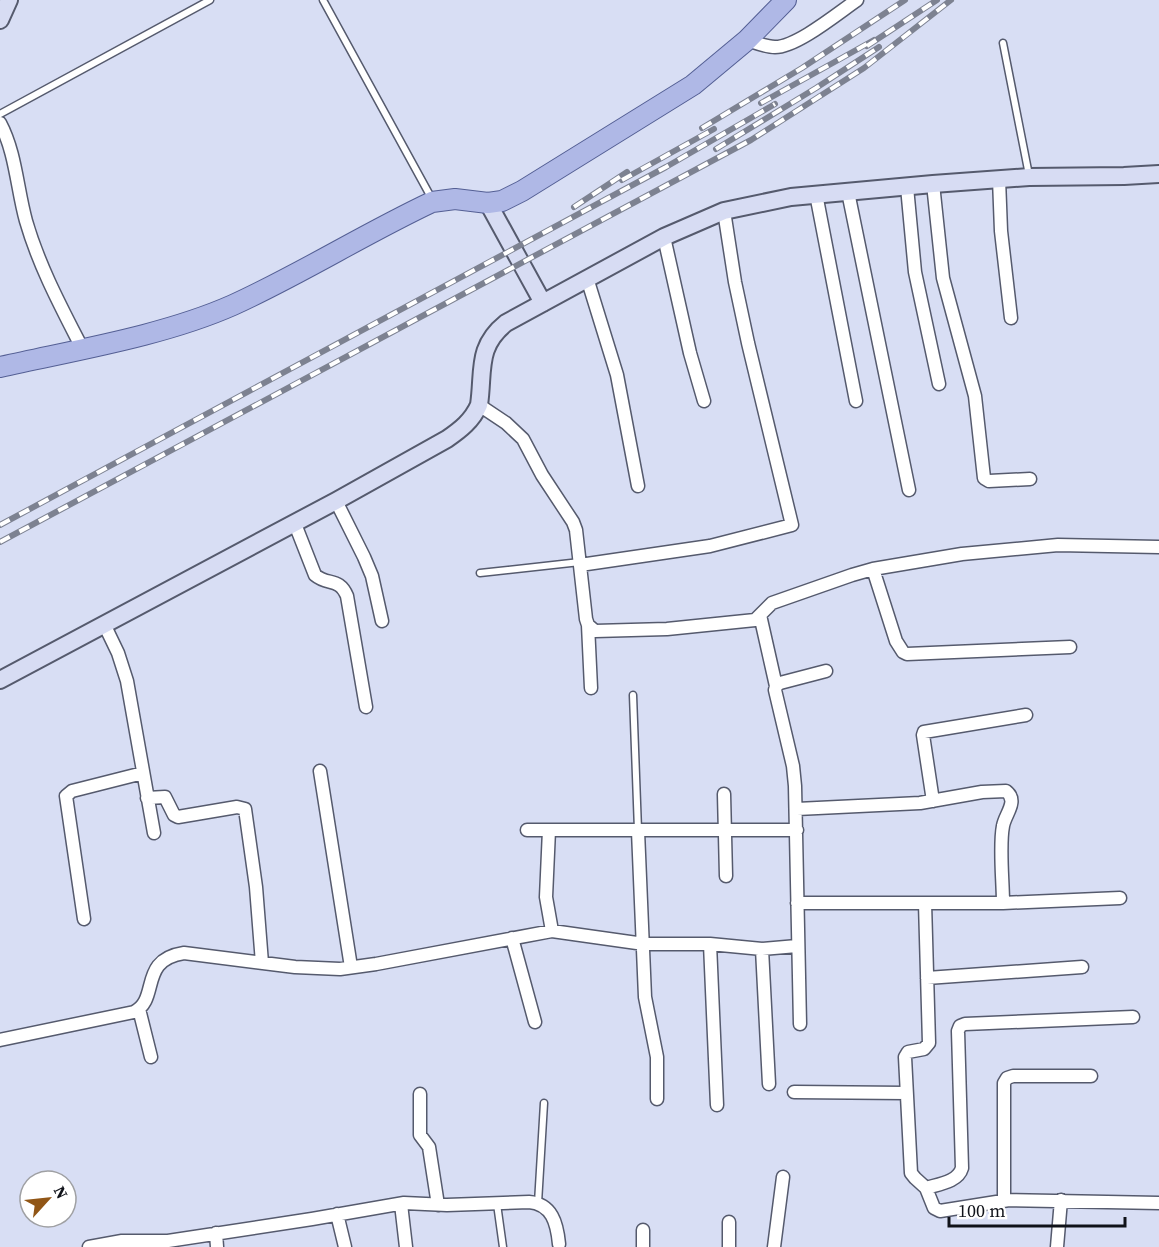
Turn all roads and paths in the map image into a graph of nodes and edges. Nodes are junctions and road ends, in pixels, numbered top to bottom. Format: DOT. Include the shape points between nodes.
graph roads {
  1 [pos="9,0"];
  2 [pos="210,0"];
  3 [pos="323,0"];
  4 [pos="786,0"];
  5 [pos="857,0"];
  6 [pos="0,20"];
  7 [pos="747,40"];
  8 [pos="1004,44"];
  9 [pos="0,114"];
  10 [pos="0,123"];
  11 [pos="1159,174"];
  12 [pos="1029,177"];
  13 [pos="999,179"];
  14 [pos="933,184"];
  15 [pos="907,187"];
  16 [pos="848,192"];
  17 [pos="816,194"];
  18 [pos="434,202"];
  19 [pos="488,203"];
  20 [pos="724,211"];
  21 [pos="664,237"];
  22 [pos="587,278"];
  23 [pos="543,303"];
  24 [pos="1011,318"];
  25 [pos="82,348"];
  26 [pos="0,367"];
  27 [pos="939,384"];
  28 [pos="704,400"];
  29 [pos="856,400"];
  30 [pos="479,405"];
  31 [pos="1030,479"];
  32 [pos="638,486"];
  33 [pos="909,490"];
  34 [pos="336,501"];
  35 [pos="295,524"];
  36 [pos="1159,547"];
  37 [pos="580,564"];
  38 [pos="873,569"];
  39 [pos="480,573"];
  40 [pos="760,615"];
  41 [pos="382,621"];
  42 [pos="588,625"];
  43 [pos="105,626"];
  44 [pos="1070,647"];
  45 [pos="826,671"];
  46 [pos="0,680"];
  47 [pos="776,686"];
  48 [pos="591,688"];
  49 [pos="633,695"];
  50 [pos="366,707"];
  51 [pos="1026,715"];
  52 [pos="320,771"];
  53 [pos="143,774"];
  54 [pos="724,795"];
  55 [pos="147,798"];
  56 [pos="933,801"];
  57 [pos="797,808"];
  58 [pos="726,829"];
  59 [pos="527,830"];
  60 [pos="549,830"];
  61 [pos="797,830"];
  62 [pos="638,831"];
  63 [pos="154,833"];
  64 [pos="726,876"];
  65 [pos="1120,898"];
  66 [pos="797,903"];
  67 [pos="925,903"];
  68 [pos="1003,903"];
  69 [pos="84,919"];
  70 [pos="552,931"];
  71 [pos="512,938"];
  72 [pos="644,944"];
  73 [pos="710,944"];
  74 [pos="797,946"];
  75 [pos="762,949"];
  76 [pos="262,963"];
  77 [pos="1082,967"];
  78 [pos="351,968"];
  79 [pos="927,978"];
  80 [pos="139,1009"];
  81 [pos="1133,1017"];
  82 [pos="535,1022"];
  83 [pos="800,1024"];
  84 [pos="0,1040"];
  85 [pos="151,1057"];
  86 [pos="1091,1076"];
  87 [pos="769,1084"];
  88 [pos="794,1092"];
  89 [pos="906,1093"];
  90 [pos="420,1094"];
  91 [pos="657,1099"];
  92 [pos="544,1103"];
  93 [pos="717,1105"];
  94 [pos="783,1177"];
  95 [pos="926,1188"];
  96 [pos="1004,1200"];
  97 [pos="1061,1200"];
  98 [pos="401,1203"];
  99 [pos="538,1203"];
  100 [pos="1159,1203"];
  101 [pos="497,1204"];
  102 [pos="438,1205"];
  103 [pos="337,1214"];
  104 [pos="729,1222"];
  105 [pos="643,1230"];
  106 [pos="216,1233"];
  107 [pos="559,1244"];
  108 [pos="141,1245"];
  109 [pos="89,1247"];
  110 [pos="218,1247"];
  111 [pos="345,1247"];
  112 [pos="406,1247"];
  113 [pos="503,1247"];
  114 [pos="643,1247"];
  115 [pos="729,1247"];
  116 [pos="774,1247"];
  117 [pos="1057,1247"];
  1 -- 6 [label="street"];
  2 -- 9 [label="lane"];
  3 -- 18 [label="lane"];
  4 -- 7 [label="main road"];
  5 -- 7 [label="street" via="786,45 773,47"];
  7 -- 19 [label="main road" via="693,85 522,191"];
  8 -- 12 [label="lane"];
  10 -- 25 [label="street" via="11,150 39,257"];
  11 -- 12 [label="street"];
  12 -- 13 [label="street"];
  13 -- 14 [label="street"];
  13 -- 24 [label="street"];
  14 -- 15 [label="street"];
  14 -- 31 [label="street" via="943,278 975,396 984,478"];
  15 -- 16 [label="street"];
  15 -- 27 [label="street" via="915,272"];
  16 -- 17 [label="street"];
  16 -- 33 [label="street"];
  17 -- 20 [label="street"];
  17 -- 29 [label="street"];
  18 -- 19 [label="main road" via="455,199"];
  18 -- 25 [label="main road" via="232,305 171,326"];
  19 -- 23 [label="street"];
  20 -- 21 [label="street"];
  20 -- 37 [label="street" via="748,344 792,525 710,546"];
  21 -- 22 [label="street"];
  21 -- 28 [label="street"];
  22 -- 23 [label="street"];
  22 -- 32 [label="street" via="617,375"];
  23 -- 30 [label="street" via="506,323 491,338 485,349"];
  25 -- 26 [label="main road"];
  30 -- 34 [label="street" via="469,421 447,440"];
  30 -- 37 [label="street" via="511,427 526,444 575,526"];
  34 -- 35 [label="street"];
  34 -- 41 [label="street" via="368,566"];
  35 -- 43 [label="street"];
  35 -- 50 [label="street" via="315,575 339,584 347,596"];
  36 -- 38 [label="street" via="1027,547"];
  37 -- 39 [label="lane"];
  37 -- 42 [label="street"];
  38 -- 40 [label="street" via="774,602"];
  38 -- 44 [label="street" via="896,641 908,654"];
  40 -- 42 [label="street" via="751,620 667,629 602,631"];
  40 -- 47 [label="street"];
  42 -- 48 [label="street"];
  43 -- 46 [label="street"];
  43 -- 53 [label="street" via="127,681"];
  45 -- 47 [label="street"];
  47 -- 57 [label="street" via="793,766"];
  49 -- 62 [label="lane"];
  51 -- 56 [label="street" via="924,732"];
  52 -- 78 [label="street"];
  53 -- 55 [label="street"];
  53 -- 69 [label="street" via="72,791 66,796"];
  54 -- 58 [label="street"];
  55 -- 63 [label="street"];
  55 -- 76 [label="street" via="165,797 178,817 245,809"];
  56 -- 57 [label="street"];
  56 -- 68 [label="street" via="1002,790 1011,795 1002,830"];
  57 -- 61 [label="street"];
  58 -- 61 [label="street"];
  58 -- 62 [label="street"];
  58 -- 64 [label="street"];
  59 -- 60 [label="street"];
  60 -- 62 [label="street"];
  60 -- 70 [label="street" via="546,897"];
  61 -- 66 [label="street"];
  62 -- 72 [label="street"];
  65 -- 68 [label="street"];
  66 -- 67 [label="street"];
  66 -- 74 [label="street"];
  67 -- 68 [label="street"];
  67 -- 79 [label="street"];
  70 -- 71 [label="street"];
  70 -- 72 [label="street"];
  71 -- 78 [label="street"];
  71 -- 82 [label="street"];
  72 -- 73 [label="street"];
  72 -- 91 [label="street" via="645,997 657,1057"];
  73 -- 75 [label="street"];
  73 -- 93 [label="street"];
  74 -- 75 [label="street"];
  74 -- 83 [label="street"];
  75 -- 87 [label="street"];
  76 -- 78 [label="street"];
  76 -- 80 [label="street" via="175,954 155,970"];
  77 -- 79 [label="street"];
  79 -- 89 [label="street" via="928,1043 924,1049 905,1055"];
  80 -- 84 [label="street" via="126,1015"];
  80 -- 85 [label="street"];
  81 -- 95 [label="street" via="960,1026 961,1173 955,1179"];
  86 -- 96 [label="street" via="1006,1078"];
  88 -- 89 [label="street"];
  89 -- 95 [label="street" via="911,1173"];
  90 -- 102 [label="street" via="420,1135 429,1147"];
  92 -- 99 [label="lane"];
  94 -- 116 [label="street"];
  95 -- 96 [label="street" via="937,1211"];
  96 -- 97 [label="street"];
  97 -- 100 [label="street"];
  97 -- 117 [label="street"];
  98 -- 102 [label="street"];
  98 -- 103 [label="street"];
  98 -- 112 [label="street"];
  99 -- 101 [label="street"];
  99 -- 107 [label="street" via="552,1214"];
  101 -- 102 [label="street"];
  101 -- 113 [label="lane"];
  103 -- 106 [label="street"];
  103 -- 111 [label="street"];
  104 -- 115 [label="street"];
  105 -- 114 [label="street"];
  106 -- 108 [label="street"];
  106 -- 110 [label="street"];
  108 -- 109 [label="street" via="122,1241"];
}
